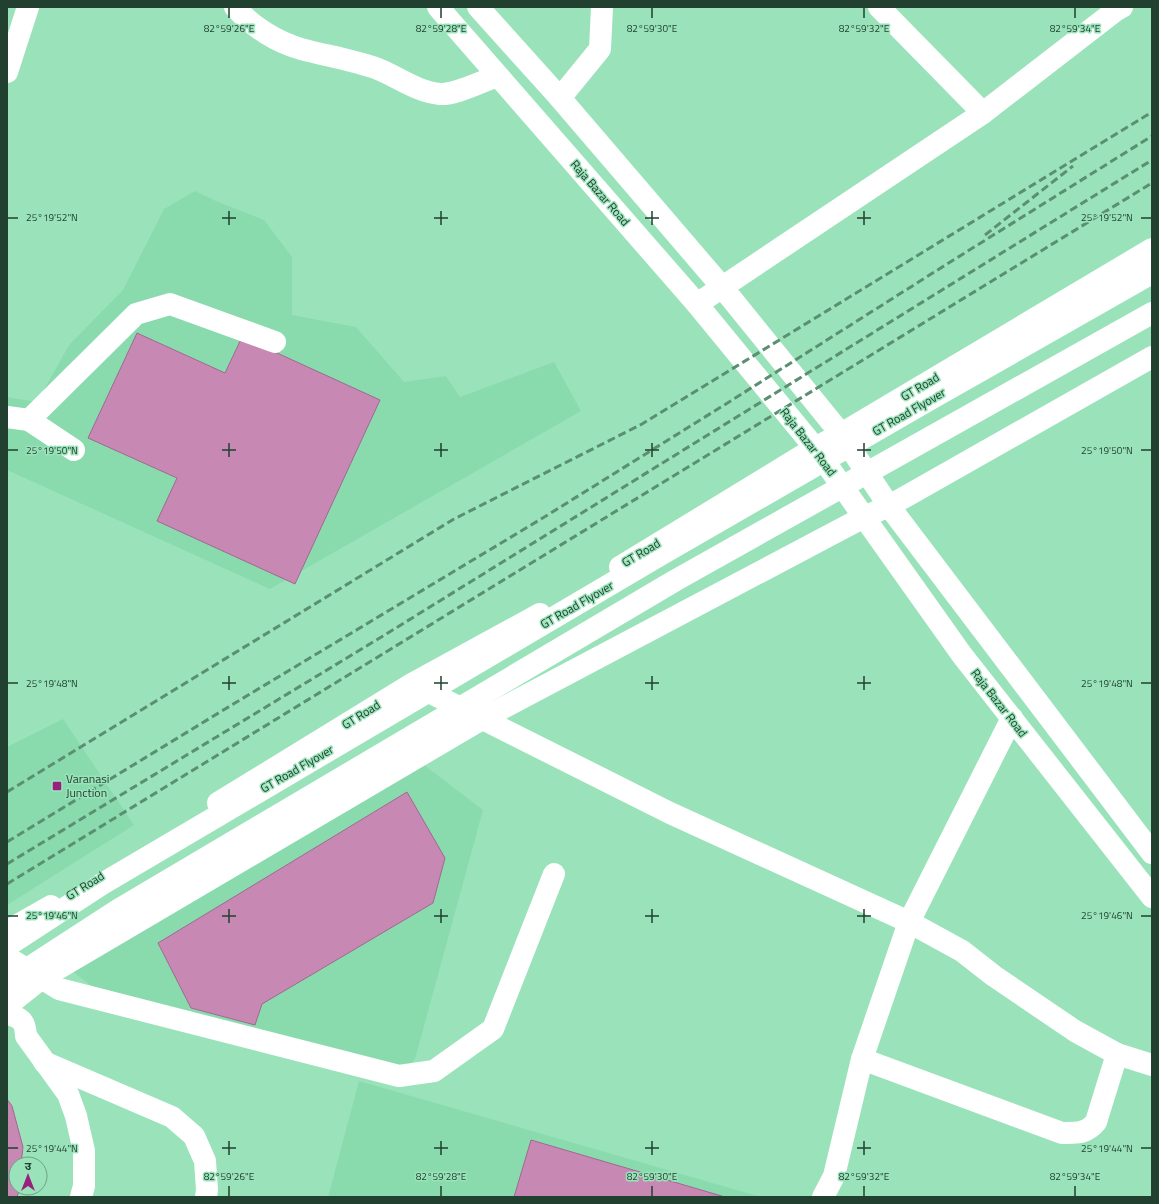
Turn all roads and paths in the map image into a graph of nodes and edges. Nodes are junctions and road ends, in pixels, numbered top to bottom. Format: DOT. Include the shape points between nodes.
graph roads {
  1 [pos="28,7"];
  2 [pos="235,7"];
  3 [pos="438,7"];
  4 [pos="478,7"];
  5 [pos="602,7"];
  6 [pos="879,7"];
  7 [pos="1116,8"];
  8 [pos="7,72"];
  9 [pos="498,76"];
  10 [pos="560,98"];
  11 [pos="983,113"];
  12 [pos="1152,249"];
  13 [pos="1152,273"];
  14 [pos="722,287"];
  15 [pos="696,304"];
  16 [pos="1152,313"];
  17 [pos="274,342"];
  18 [pos="1152,357"];
  19 [pos="7,417"];
  20 [pos="30,420"];
  21 [pos="841,434"];
  22 [pos="814,448"];
  23 [pos="74,450"];
  24 [pos="889,506"];
  25 [pos="864,517"];
  26 [pos="412,684"];
  27 [pos="1012,718"];
  28 [pos="482,719"];
  29 [pos="1152,853"];
  30 [pos="554,874"];
  31 [pos="1152,897"];
  32 [pos="909,922"];
  33 [pos="7,931"];
  34 [pos="7,946"];
  35 [pos="7,957"];
  36 [pos="42,978"];
  37 [pos="7,982"];
  38 [pos="7,1006"];
  39 [pos="7,1014"];
  40 [pos="1117,1054"];
  41 [pos="862,1059"];
  42 [pos="44,1062"];
  43 [pos="1152,1065"];
  44 [pos="81,1197"];
  45 [pos="206,1197"];
  46 [pos="823,1197"];
  1 -- 8 [label="main road"];
  2 -- 9 [label="main road" via="242,15 275,38 300,49 380,70 428,92 453,92"];
  3 -- 9 [label="main road, Raja Bazar Road"];
  4 -- 10 [label="main road"];
  5 -- 10 [label="main road" via="600,49"];
  6 -- 11 [label="main road"];
  7 -- 11 [label="main road"];
  9 -- 15 [label="main road, Raja Bazar Road"];
  10 -- 14 [label="main road"];
  11 -- 14 [label="main road"];
  12 -- 21 [label="main road, GT Road"];
  13 -- 34 [label="main road, GT Road Flyover" via="667,551 116,876"];
  14 -- 15 [label="main road"];
  14 -- 21 [label="main road"];
  15 -- 22 [label="main road, Raja Bazar Road"];
  16 -- 37 [label="main road" via="676,580 118,910"];
  17 -- 20 [label="main road" via="170,304 136,314"];
  18 -- 24 [label="main road"];
  19 -- 20 [label="main road"];
  20 -- 23 [label="main road"];
  21 -- 22 [label="main road, GT Road"];
  21 -- 24 [label="main road"];
  22 -- 25 [label="main road, Raja Bazar Road"];
  22 -- 26 [label="main road, GT Road" via="549,609"];
  24 -- 25 [label="main road"];
  24 -- 29 [label="main road"];
  25 -- 27 [label="main road, Raja Bazar Road" via="962,655"];
  25 -- 28 [label="main road"];
  26 -- 28 [label="main road"];
  26 -- 33 [label="main road, GT Road" via="67,897"];
  27 -- 31 [label="main road, Raja Bazar Road"];
  27 -- 32 [label="main road"];
  28 -- 32 [label="main road" via="670,813"];
  28 -- 36 [label="main road"];
  30 -- 36 [label="main road" via="493,1028 434,1071 399,1076 59,989"];
  32 -- 40 [label="main road" via="962,951 1075,1031"];
  32 -- 41 [label="main road"];
  35 -- 36 [label="main road"];
  36 -- 38 [label="main road"];
  39 -- 42 [label="main road" via="19,1017 25,1026 26,1036"];
  40 -- 41 [label="main road" via="1096,1122 1090,1129 1079,1133 1062,1133"];
  40 -- 43 [label="main road"];
  41 -- 46 [label="main road" via="834,1176"];
  42 -- 44 [label="main road" via="68,1094 76,1116 84,1151 84,1186"];
  42 -- 45 [label="main road" via="172,1117 194,1136 205,1161"];
}
